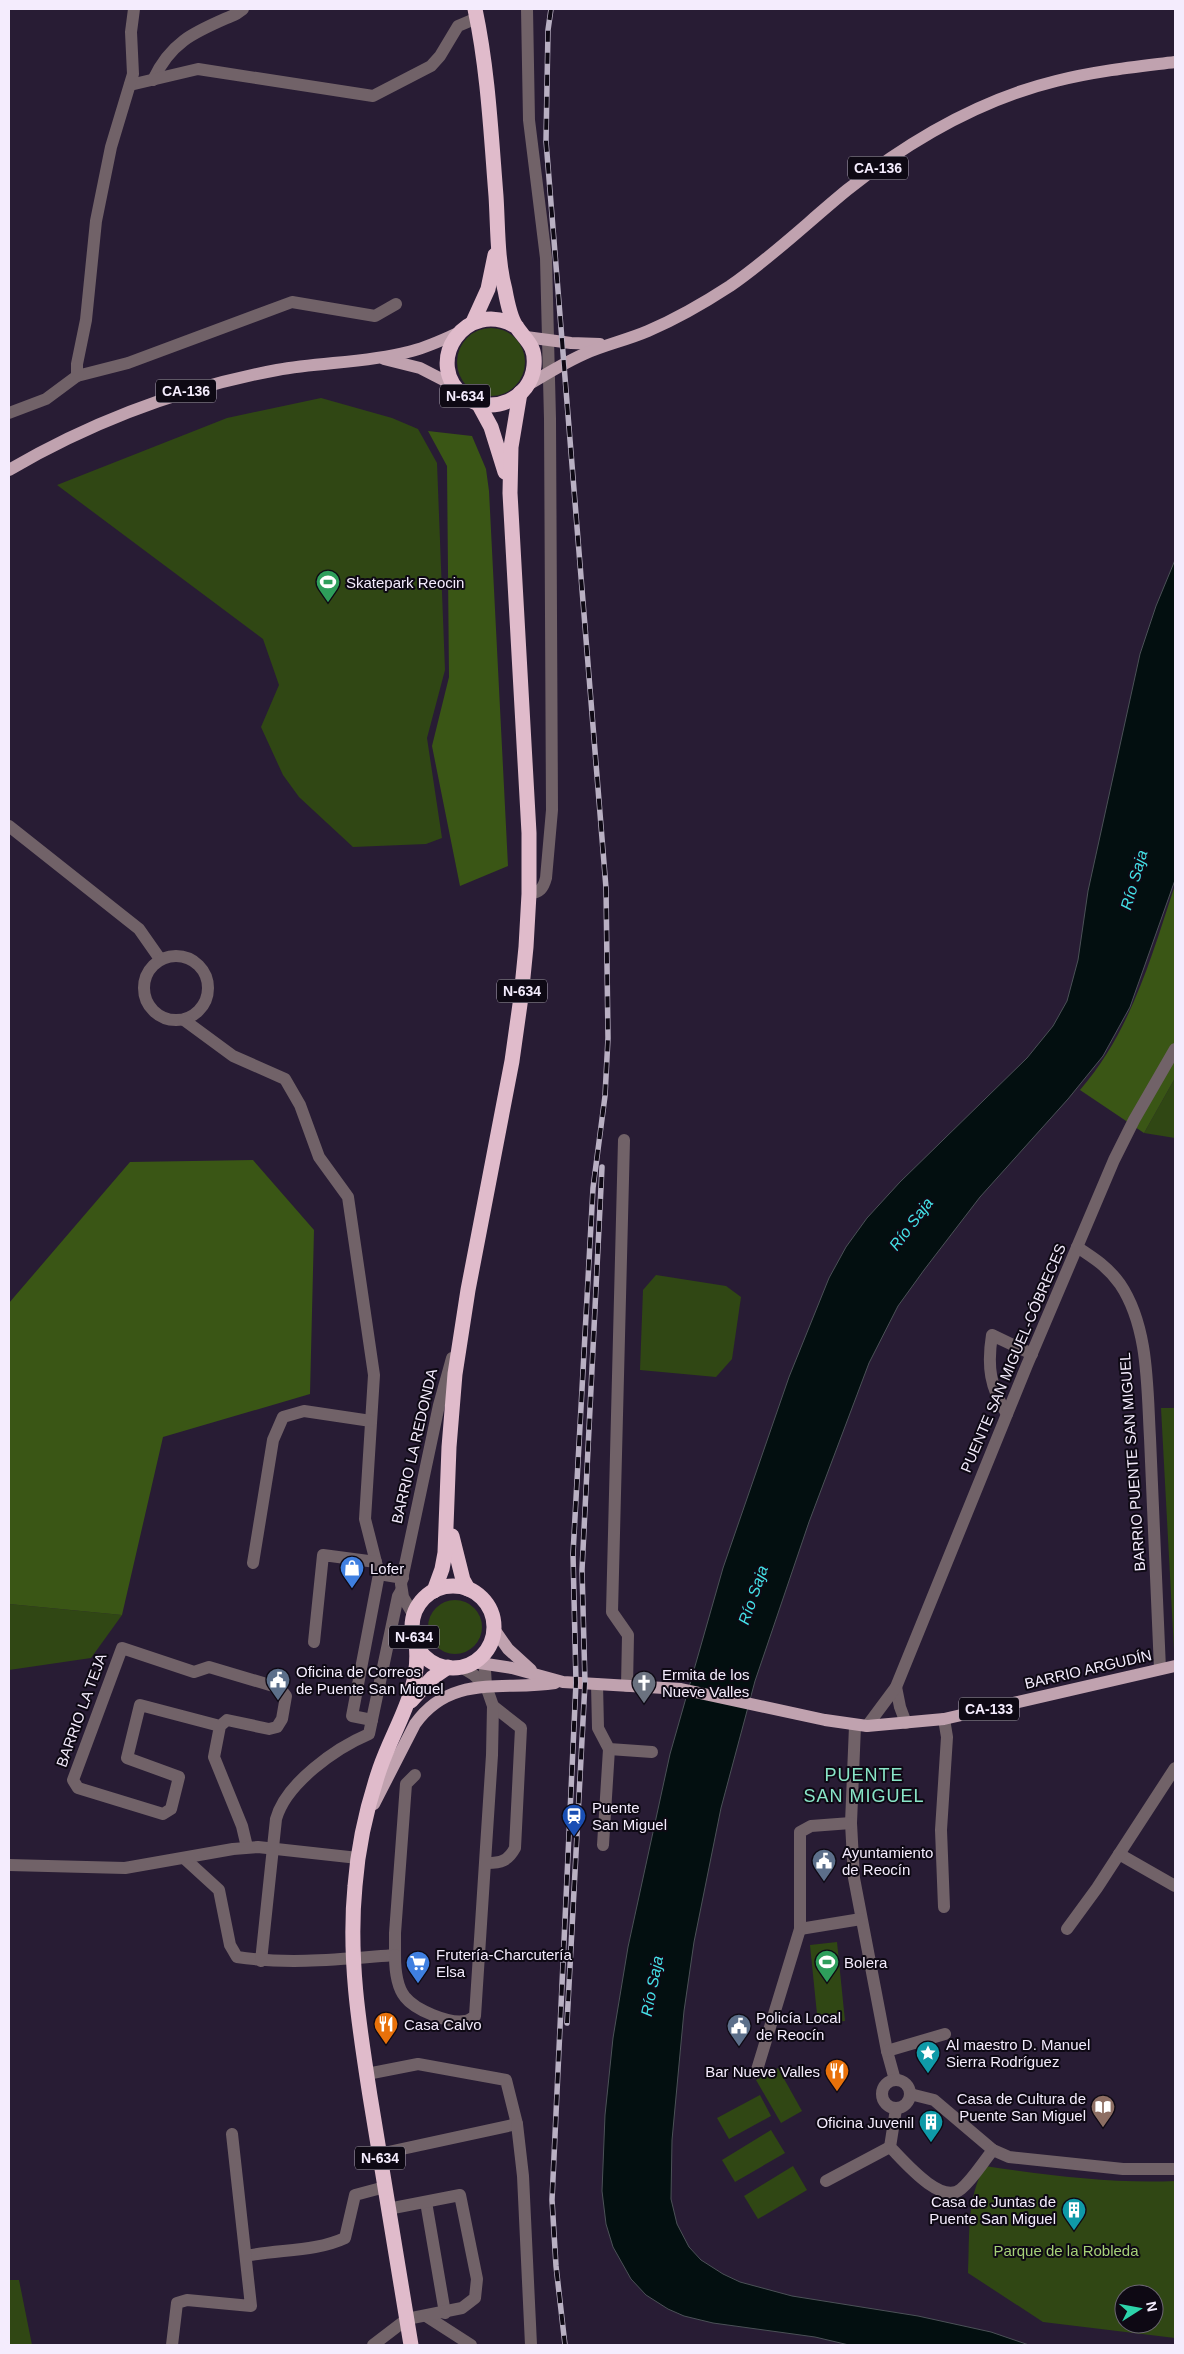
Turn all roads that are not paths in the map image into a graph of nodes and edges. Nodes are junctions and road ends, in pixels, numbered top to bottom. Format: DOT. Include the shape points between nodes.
graph roads {
  1 [pos="134,9"];
  2 [pos="243,9"];
  3 [pos="527,9"];
  4 [pos="476,14"];
  5 [pos="1175,62"];
  6 [pos="153,80"];
  7 [pos="130,86"];
  8 [pos="498,236"];
  9 [pos="396,304"];
  10 [pos="473,322"];
  11 [pos="521,332"];
  12 [pos="458,333"];
  13 [pos="592,348"];
  14 [pos="377,358"];
  15 [pos="77,376"];
  16 [pos="455,386"];
  17 [pos="524,389"];
  18 [pos="478,403"];
  19 [pos="9,413"];
  20 [pos="9,470"];
  21 [pos="510,493"];
  22 [pos="9,826"];
  23 [pos="529,894"];
  24 [pos="160,959"];
  25 [pos="184,1020"];
  26 [pos="1175,1049"];
  27 [pos="624,1140"];
  28 [pos="1077,1247"];
  29 [pos="462,1322"];
  30 [pos="1032,1354"];
  31 [pos="1007,1414"];
  32 [pos="372,1421"];
  33 [pos="449,1484"];
  34 [pos="253,1563"];
  35 [pos="377,1568"];
  36 [pos="402,1584"];
  37 [pos="468,1589"];
  38 [pos="434,1591"];
  39 [pos="414,1616"];
  40 [pos="494,1629"];
  41 [pos="314,1642"];
  42 [pos="416,1644"];
  43 [pos="470,1663"];
  44 [pos="1175,1666"];
  45 [pos="1160,1669"];
  46 [pos="534,1673"];
  47 [pos="563,1682"];
  48 [pos="597,1684"];
  49 [pos="486,1686"];
  50 [pos="627,1686"];
  51 [pos="896,1687"];
  52 [pos="493,1706"];
  53 [pos="404,1713"];
  54 [pos="944,1719"];
  55 [pos="372,1720"];
  56 [pos="906,1723"];
  57 [pos="220,1726"];
  58 [pos="861,1726"];
  59 [pos="609,1749"];
  60 [pos="652,1752"];
  61 [pos="1175,1768"];
  62 [pos="415,1775"];
  63 [pos="851,1823"];
  64 [pos="365,1825"];
  65 [pos="604,1845"];
  66 [pos="247,1847"];
  67 [pos="274,1848"];
  68 [pos="1119,1854"];
  69 [pos="184,1858"];
  70 [pos="358,1858"];
  71 [pos="487,1863"];
  72 [pos="9,1865"];
  73 [pos="1175,1886"];
  74 [pos="944,1907"];
  75 [pos="861,1919"];
  76 [pos="800,1929"];
  77 [pos="1067,1929"];
  78 [pos="395,1955"];
  79 [pos="352,1958"];
  80 [pos="261,1960"];
  81 [pos="946,2034"];
  82 [pos="887,2051"];
  83 [pos="756,2073"];
  84 [pos="367,2074"];
  85 [pos="895,2080"];
  86 [pos="910,2094"];
  87 [pos="896,2109"];
  88 [pos="517,2124"];
  89 [pos="232,2134"];
  90 [pos="890,2147"];
  91 [pos="993,2150"];
  92 [pos="379,2154"];
  93 [pos="1175,2169"];
  94 [pos="826,2181"];
  95 [pos="385,2187"];
  96 [pos="426,2202"];
  97 [pos="388,2209"];
  98 [pos="246,2256"];
  99 [pos="445,2313"];
  100 [pos="426,2316"];
  101 [pos="407,2319"];
  102 [pos="172,2345"];
  103 [pos="373,2345"];
  104 [pos="411,2345"];
  105 [pos="471,2345"];
  106 [pos="532,2345"];
  1 -- 7 [label="street"];
  2 -- 6 [label="street" via="187,36 160,65"];
  3 -- 23 [label="street" via="529,120 546,258 552,554 552,810 546,878 543,888"];
  4 -- 6 [label="street" via="458,26 431,66 373,96 198,69"];
  4 -- 8 [label="highway, N-634" via="487,89"];
  5 -- 13 [label="main road, CA-136" via="1055,81 1007,96 949,122 919,138 848,190 731,285 666,322"];
  6 -- 7 [label="street"];
  7 -- 15 [label="street" via="111,147 96,221"];
  8 -- 10 [label="highway, N-634" via="488,288"];
  8 -- 11 [label="highway, N-634" via="503,282"];
  9 -- 15 [label="street" via="375,316 292,302 128,363"];
  10 -- 11 [label="highway, N-634" via="495,318"];
  10 -- 12 [label="highway, N-634"];
  11 -- 13 [label="main road, CA-136"];
  11 -- 17 [label="highway, N-634" via="534,359 532,374"];
  12 -- 14 [label="main road" via="427,346"];
  12 -- 16 [label="highway, N-634" via="448,359"];
  13 -- 17 [label="main road, CA-136"];
  14 -- 16 [label="main road" via="420,368"];
  14 -- 20 [label="main road, CA-136" via="279,370 180,393 88,428"];
  15 -- 19 [label="street" via="46,399"];
  16 -- 18 [label="highway, N-634"];
  17 -- 18 [label="highway, N-634" via="500,404"];
  17 -- 21 [label="highway, N-634" via="511,447"];
  18 -- 21 [label="highway, N-634" via="496,440"];
  21 -- 23 [label="highway, N-634"];
  22 -- 24 [label="street" via="139,929"];
  23 -- 29 [label="highway, N-634" via="520,1006"];
  24 -- 25 [label="street" via="145,975 144,997 157,1015 166,1020"];
  24 -- 25 [label="street" via="170,956 189,958 201,968 208,981 208,991 200,1009"];
  25 -- 32 [label="street" via="233,1056 285,1079 300,1105 318,1157 348,1197 374,1375"];
  26 -- 28 [label="street, PUENTE SAN MIGUEL-CÓBRECES" via="1134,1120"];
  27 -- 50 [label="street" via="612,1612 628,1635"];
  28 -- 30 [label="street, PUENTE SAN MIGUEL-CÓBRECES"];
  28 -- 45 [label="street, BARRIO PUENTE SAN MIGUEL" via="1105,1265 1120,1285 1138,1323 1146,1374"];
  29 -- 33 [label="highway, N-634" via="452,1404"];
  29 -- 36 [label="street, BARRIO LA REDONDA" via="439,1405"];
  30 -- 31 [label="street, PUENTE SAN MIGUEL-CÓBRECES"];
  30 -- 31 [label="street" via="992,1335 988,1357 991,1378 996,1398"];
  31 -- 51 [label="street, PUENTE SAN MIGUEL-CÓBRECES"];
  32 -- 34 [label="street" via="304,1411 283,1417 273,1440"];
  32 -- 35 [label="street" via="365,1519"];
  33 -- 37 [label="highway, N-634" via="454,1550"];
  33 -- 38 [label="highway, N-634" via="445,1553"];
  35 -- 36 [label="street"];
  35 -- 41 [label="street" via="323,1555"];
  35 -- 55 [label="street" via="352,1716"];
  36 -- 39 [label="street" via="405,1601"];
  36 -- 55 [label="street, BARRIO LA REDONDA"];
  37 -- 38 [label="highway" via="454,1586"];
  37 -- 40 [label="highway, N-634" via="488,1605"];
  38 -- 39 [label="highway, N-634" via="422,1601"];
  39 -- 42 [label="highway, N-634"];
  40 -- 43 [label="highway" via="491,1642"];
  40 -- 46 [label="main road, CA-133" via="508,1649"];
  42 -- 43 [label="highway, N-634" via="429,1660"];
  42 -- 53 [label="highway, N-634" via="417,1674"];
  43 -- 46 [label="main road, CA-133"];
  43 -- 49 [label="street"];
  43 -- 49 [label="street" via="474,1675"];
  43 -- 53 [label="highway, N-634" via="427,1683"];
  44 -- 45 [label="main road, BARRIO ARGUDÍN / CA-133"];
  45 -- 54 [label="main road, BARRIO ARGUDÍN / CA-133"];
  46 -- 47 [label="main road, CA-133"];
  47 -- 48 [label="main road, CA-133"];
  47 -- 49 [label="main road, N-634" via="536,1686"];
  48 -- 50 [label="main road, CA-133"];
  48 -- 59 [label="street" via="598,1728"];
  49 -- 52 [label="street"];
  49 -- 64 [label="main road, N-634" via="450,1694 422,1715 387,1777"];
  50 -- 58 [label="main road, BARRIO ARGUDÍN / CA-133" via="681,1689"];
  51 -- 56 [label="street"];
  51 -- 58 [label="street, PUENTE SAN MIGUEL-CÓBRECES"];
  52 -- 71 [label="street"];
  52 -- 71 [label="street" via="521,1728 515,1848 510,1857"];
  53 -- 64 [label="highway, N-634" via="380,1769"];
  54 -- 56 [label="main road, BARRIO ARGUDÍN / CA-133"];
  54 -- 74 [label="street" via="947,1737 941,1830"];
  55 -- 67 [label="street" via="369,1734 351,1741 315,1766 279,1808"];
  56 -- 58 [label="main road, BARRIO ARGUDÍN / CA-133"];
  57 -- 57 [label="street, BARRIO LA TEJA" via="140,1705 126,1758 179,1777 172,1809 163,1814 78,1788 73,1780 122,1648 194,1672 209,1667 280,1688 286,1696 282,1719 277,1727 268,1729 227,1720"];
  57 -- 66 [label="street" via="214,1757 242,1826"];
  58 -- 63 [label="street"];
  59 -- 60 [label="street"];
  59 -- 65 [label="street"];
  61 -- 68 [label="street"];
  62 -- 78 [label="street" via="406,1784"];
  63 -- 75 [label="street" via="854,1878"];
  63 -- 76 [label="street" via="811,1826 800,1832"];
  64 -- 70 [label="highway, N-634"];
  66 -- 67 [label="street"];
  66 -- 69 [label="street"];
  67 -- 70 [label="street"];
  67 -- 80 [label="street"];
  68 -- 73 [label="street"];
  68 -- 77 [label="street"];
  69 -- 72 [label="street" via="125,1868"];
  69 -- 80 [label="street" via="219,1890 230,1945 237,1957"];
  70 -- 79 [label="highway, N-634"];
  71 -- 78 [label="street" via="475,2016 467,2021 446,2021 405,1997 396,1973"];
  75 -- 76 [label="street"];
  75 -- 82 [label="street"];
  76 -- 83 [label="street"];
  78 -- 79 [label="street"];
  79 -- 80 [label="street"];
  79 -- 84 [label="highway, N-634"];
  81 -- 82 [label="street"];
  82 -- 85 [label="street"];
  84 -- 88 [label="street" via="418,2064 506,2080"];
  84 -- 92 [label="highway, N-634"];
  85 -- 86 [label="street" via="906,2084"];
  85 -- 87 [label="street" via="885,2084 881,2095 886,2105"];
  86 -- 87 [label="street" via="906,2104"];
  86 -- 91 [label="street" via="934,2100"];
  87 -- 90 [label="street"];
  88 -- 92 [label="street"];
  88 -- 106 [label="street"];
  89 -- 98 [label="street"];
  90 -- 91 [label="street" via="922,2178 942,2192 952,2193 960,2190"];
  90 -- 94 [label="street"];
  91 -- 93 [label="street" via="1009,2157 1037,2161 1123,2169"];
  92 -- 95 [label="highway, N-634"];
  95 -- 97 [label="highway, N-634"];
  95 -- 98 [label="street" via="356,2195 345,2238 328,2246"];
  96 -- 97 [label="street"];
  96 -- 99 [label="street"];
  96 -- 99 [label="street" via="460,2195 477,2279 475,2298 462,2308"];
  97 -- 101 [label="highway, N-634"];
  98 -- 102 [label="street" via="251,2306 187,2300 177,2303"];
  99 -- 100 [label="street"];
  100 -- 101 [label="street"];
  100 -- 105 [label="street"];
  101 -- 103 [label="street"];
  101 -- 104 [label="highway, N-634"];
}
